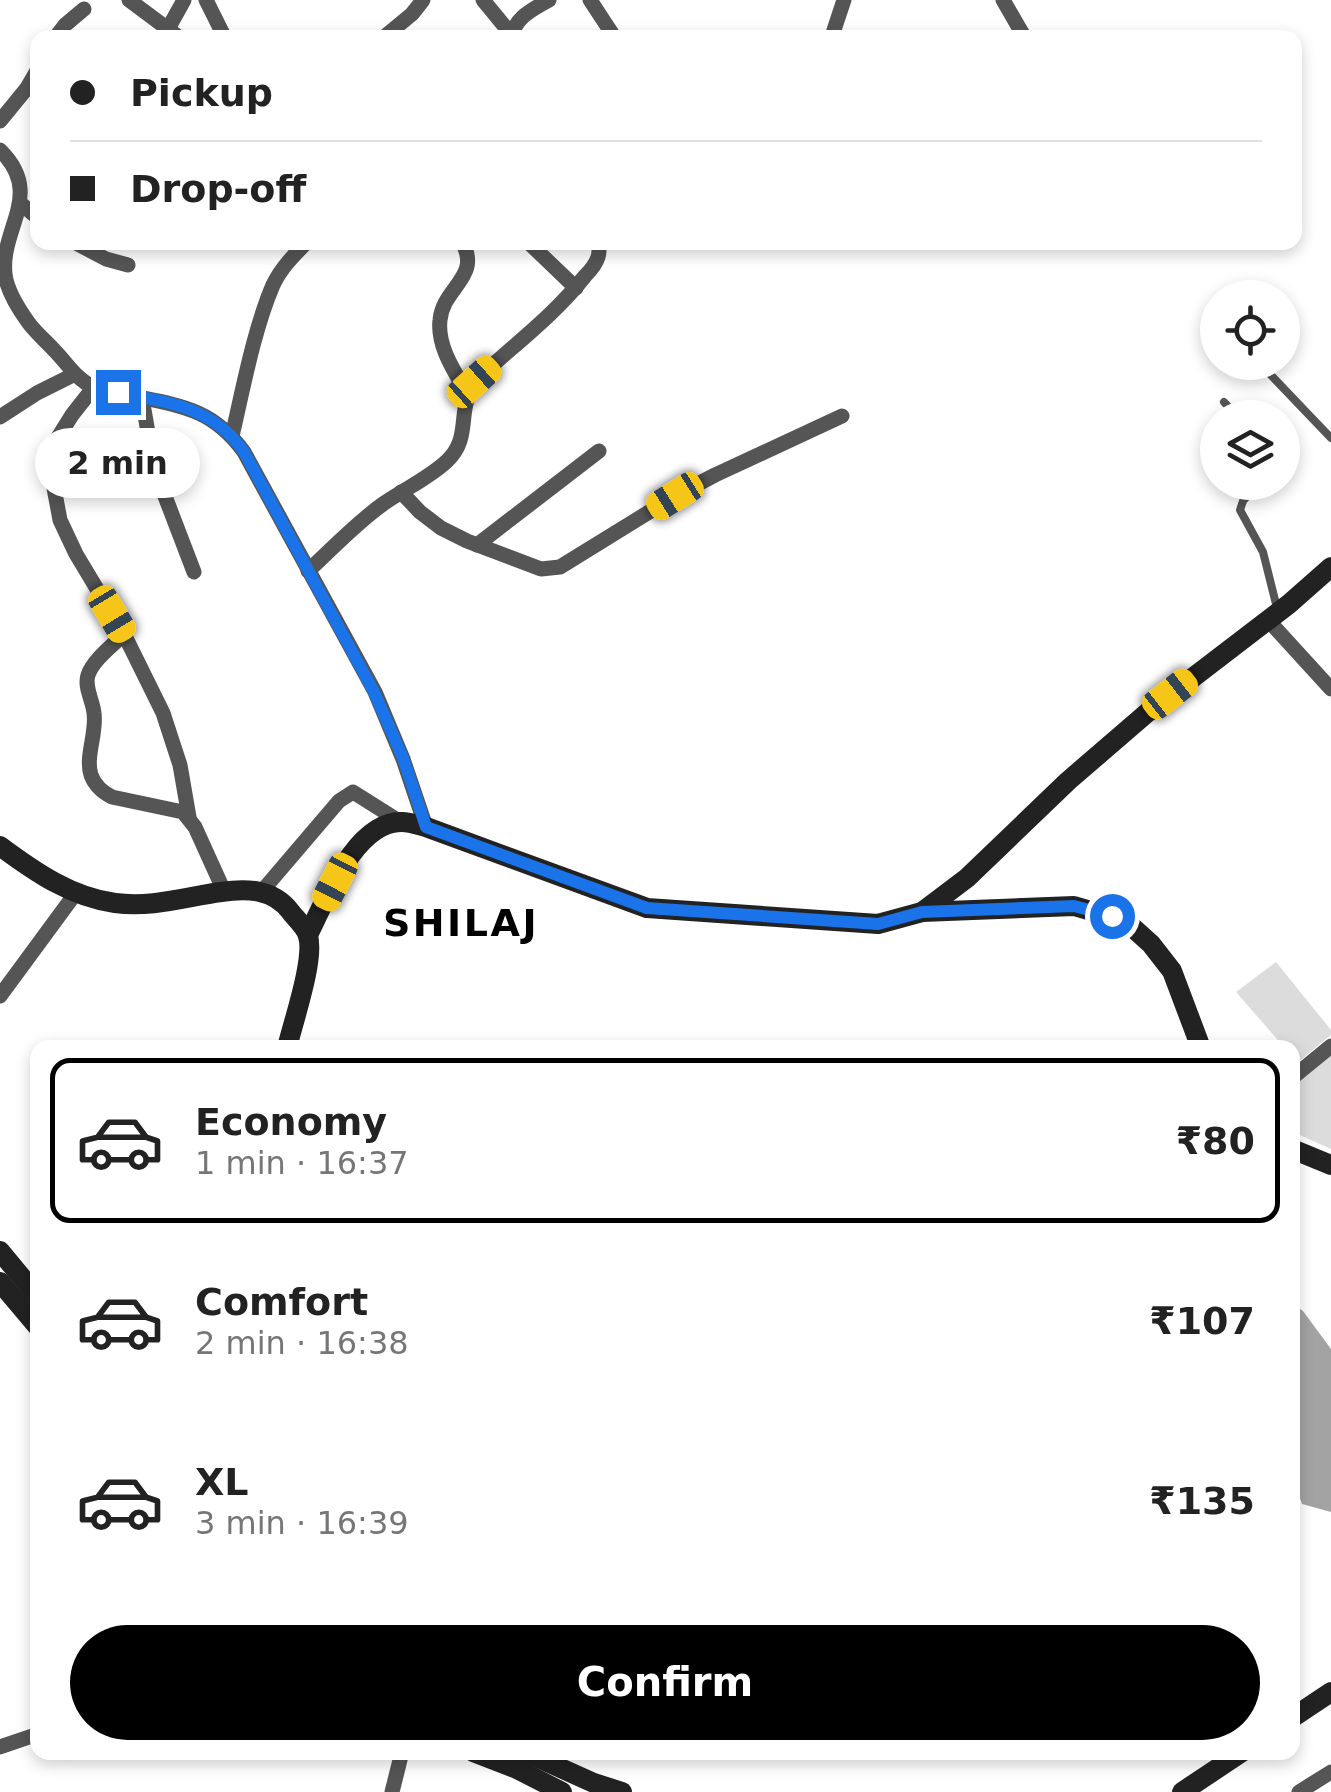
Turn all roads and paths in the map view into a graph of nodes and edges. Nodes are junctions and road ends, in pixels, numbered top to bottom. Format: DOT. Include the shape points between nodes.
graph roads {
  1 [pos="129,0"];
  2 [pos="184,0"];
  3 [pos="206,0"];
  4 [pos="423,0"];
  5 [pos="483,0"];
  6 [pos="548,0"];
  7 [pos="590,0"];
  8 [pos="844,0"];
  9 [pos="1003,0"];
  10 [pos="408,7"];
  11 [pos="84,8"];
  12 [pos="61,30"];
  13 [pos="171,30"];
  14 [pos="175,30"];
  15 [pos="221,30"];
  16 [pos="389,30"];
  17 [pos="506,30"];
  18 [pos="514,30"];
  19 [pos="610,30"];
  20 [pos="834,30"];
  21 [pos="1020,30"];
  22 [pos="30,83"];
  23 [pos="0,121"];
  24 [pos="0,150"];
  25 [pos="20,203"];
  26 [pos="30,211"];
  27 [pos="88,250"];
  28 [pos="299,250"];
  29 [pos="465,250"];
  30 [pos="536,250"];
  31 [pos="599,250"];
  32 [pos="128,265"];
  33 [pos="576,288"];
  34 [pos="75,374"];
  35 [pos="1276,380"];
  36 [pos="94,387"];
  37 [pos="467,393"];
  38 [pos="142,398"];
  39 [pos="842,416"];
  40 [pos="0,417"];
  41 [pos="232,436"];
  42 [pos="1331,438"];
  43 [pos="599,451"];
  44 [pos="400,492"];
  45 [pos="1244,500"];
  46 [pos="478,544"];
  47 [pos="1331,567"];
  48 [pos="308,571"];
  49 [pos="194,572"];
  50 [pos="1273,616"];
  51 [pos="124,634"];
  52 [pos="1331,689"];
  53 [pos="189,818"];
  54 [pos="398,822"];
  55 [pos="426,827"];
  56 [pos="0,846"];
  57 [pos="263,890"];
  58 [pos="224,891"];
  59 [pos="75,894"];
  60 [pos="922,912"];
  61 [pos="308,934"];
  62 [pos="0,996"];
  63 [pos="288,1040"];
  64 [pos="1198,1040"];
  65 [pos="1331,1046"];
  66 [pos="1300,1071"];
  67 [pos="1300,1152"];
  68 [pos="1331,1164"];
  69 [pos="0,1251"];
  70 [pos="0,1282"];
  71 [pos="30,1288"];
  72 [pos="30,1318"];
  73 [pos="1331,1692"];
  74 [pos="1300,1713"];
  75 [pos="30,1737"];
  76 [pos="0,1747"];
  77 [pos="400,1760"];
  78 [pos="493,1760"];
  79 [pos="544,1760"];
  80 [pos="1230,1760"];
  81 [pos="1331,1772"];
  82 [pos="392,1792"];
  83 [pos="562,1792"];
  84 [pos="622,1792"];
  85 [pos="1182,1792"];
  86 [pos="1299,1792"];
  1 -- 13 [label="street"];
  2 -- 14 [label="street"];
  3 -- 15 [label="street"];
  4 -- 10 [label="street"];
  5 -- 17 [label="street"];
  6 -- 18 [label="street" via="520,18"];
  7 -- 19 [label="street"];
  8 -- 20 [label="street"];
  9 -- 21 [label="street"];
  10 -- 16 [label="street"];
  11 -- 12 [label="street"];
  22 -- 23 [label="street"];
  24 -- 25 [label="street" via="20,184"];
  25 -- 26 [label="street"];
  25 -- 34 [label="street" via="5,272 12,297"];
  27 -- 32 [label="street"];
  28 -- 41 [label="street" via="274,284"];
  29 -- 37 [label="street" via="470,263 444,301 439,321"];
  30 -- 33 [label="street"];
  31 -- 33 [label="street"];
  33 -- 37 [label="street"];
  34 -- 36 [label="street"];
  34 -- 40 [label="street"];
  35 -- 42 [label="lane"];
  36 -- 38 [label="street"];
  36 -- 51 [label="street" via="58,440 54,488 76,554"];
  37 -- 44 [label="street" via="458,446"];
  38 -- 41 [label="street" via="191,409"];
  38 -- 49 [label="street" via="151,450"];
  39 -- 46 [label="street" via="675,496 560,567 541,568"];
  41 -- 48 [label="street"];
  43 -- 46 [label="street"];
  44 -- 46 [label="street" via="441,528"];
  44 -- 48 [label="street"];
  45 -- 50 [label="lane" via="1240,510 1263,552"];
  47 -- 50 [label="street"];
  48 -- 55 [label="street" via="374,692"];
  50 -- 52 [label="street"];
  50 -- 60 [label="street" via="1148,712"];
  51 -- 53 [label="street" via="174,742"];
  51 -- 53 [label="street" via="89,671 92,776 112,797"];
  53 -- 58 [label="street"];
  54 -- 55 [label="street"];
  54 -- 57 [label="street" via="353,792"];
  54 -- 61 [label="street" via="369,834 349,855"];
  55 -- 60 [label="street" via="647,908 878,924"];
  56 -- 59 [label="street"];
  57 -- 58 [label="street"];
  57 -- 61 [label="street" via="286,905"];
  58 -- 59 [label="street" via="150,904"];
  59 -- 62 [label="street"];
  60 -- 64 [label="street" via="1074,906 1112,916 1151,944 1172,971"];
  61 -- 63 [label="street" via="309,960"];
  65 -- 66 [label="street"];
  67 -- 68 [label="street"];
  69 -- 71 [label="street"];
  70 -- 72 [label="street"];
  73 -- 74 [label="street"];
  75 -- 76 [label="street"];
  77 -- 82 [label="street"];
  78 -- 83 [label="street"];
  79 -- 84 [label="street"];
  80 -- 85 [label="street"];
  81 -- 86 [label="street"];
}
